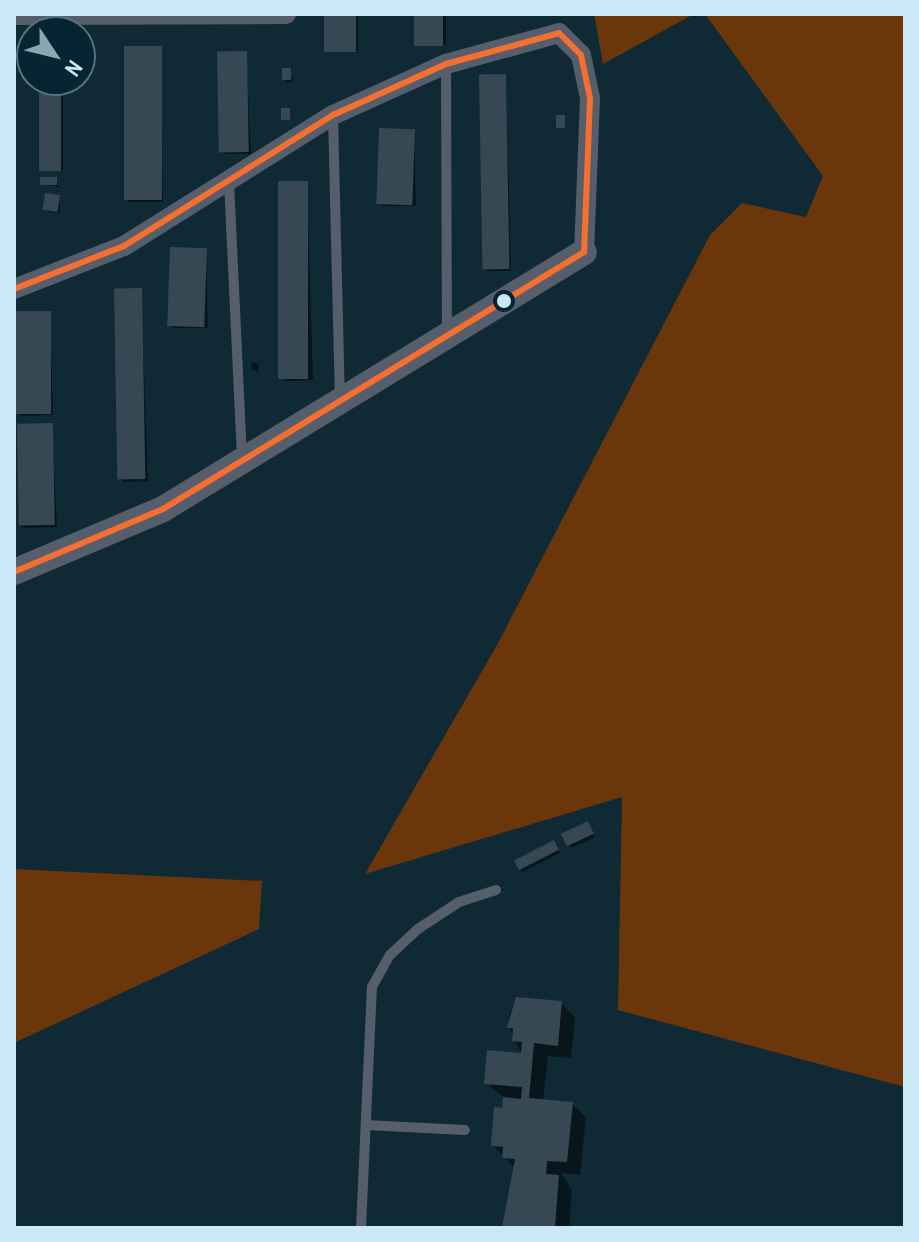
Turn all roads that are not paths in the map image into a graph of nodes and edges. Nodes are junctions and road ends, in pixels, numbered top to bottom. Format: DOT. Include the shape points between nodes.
graph roads {
  1 [pos="286,14"];
  2 [pos="14,15"];
  3 [pos="446,64"];
  4 [pos="333,115"];
  5 [pos="229,182"];
  6 [pos="584,252"];
  7 [pos="14,289"];
  8 [pos="447,337"];
  9 [pos="340,402"];
  10 [pos="242,461"];
  11 [pos="14,572"];
  12 [pos="496,890"];
  13 [pos="366,1125"];
  14 [pos="465,1130"];
  15 [pos="361,1228"];
  1 -- 2 [label="street"];
  3 -- 4 [label="street"];
  3 -- 6 [label="street" via="559,33 581,55 590,98"];
  3 -- 8 [label="lane"];
  4 -- 5 [label="street"];
  4 -- 9 [label="lane"];
  5 -- 7 [label="street" via="124,246"];
  5 -- 10 [label="lane"];
  6 -- 8 [label="street"];
  8 -- 9 [label="street"];
  9 -- 10 [label="street"];
  10 -- 11 [label="street" via="150,515"];
  12 -- 13 [label="lane" via="459,902 390,955 372,987"];
  13 -- 14 [label="lane"];
  13 -- 15 [label="lane"];
}
